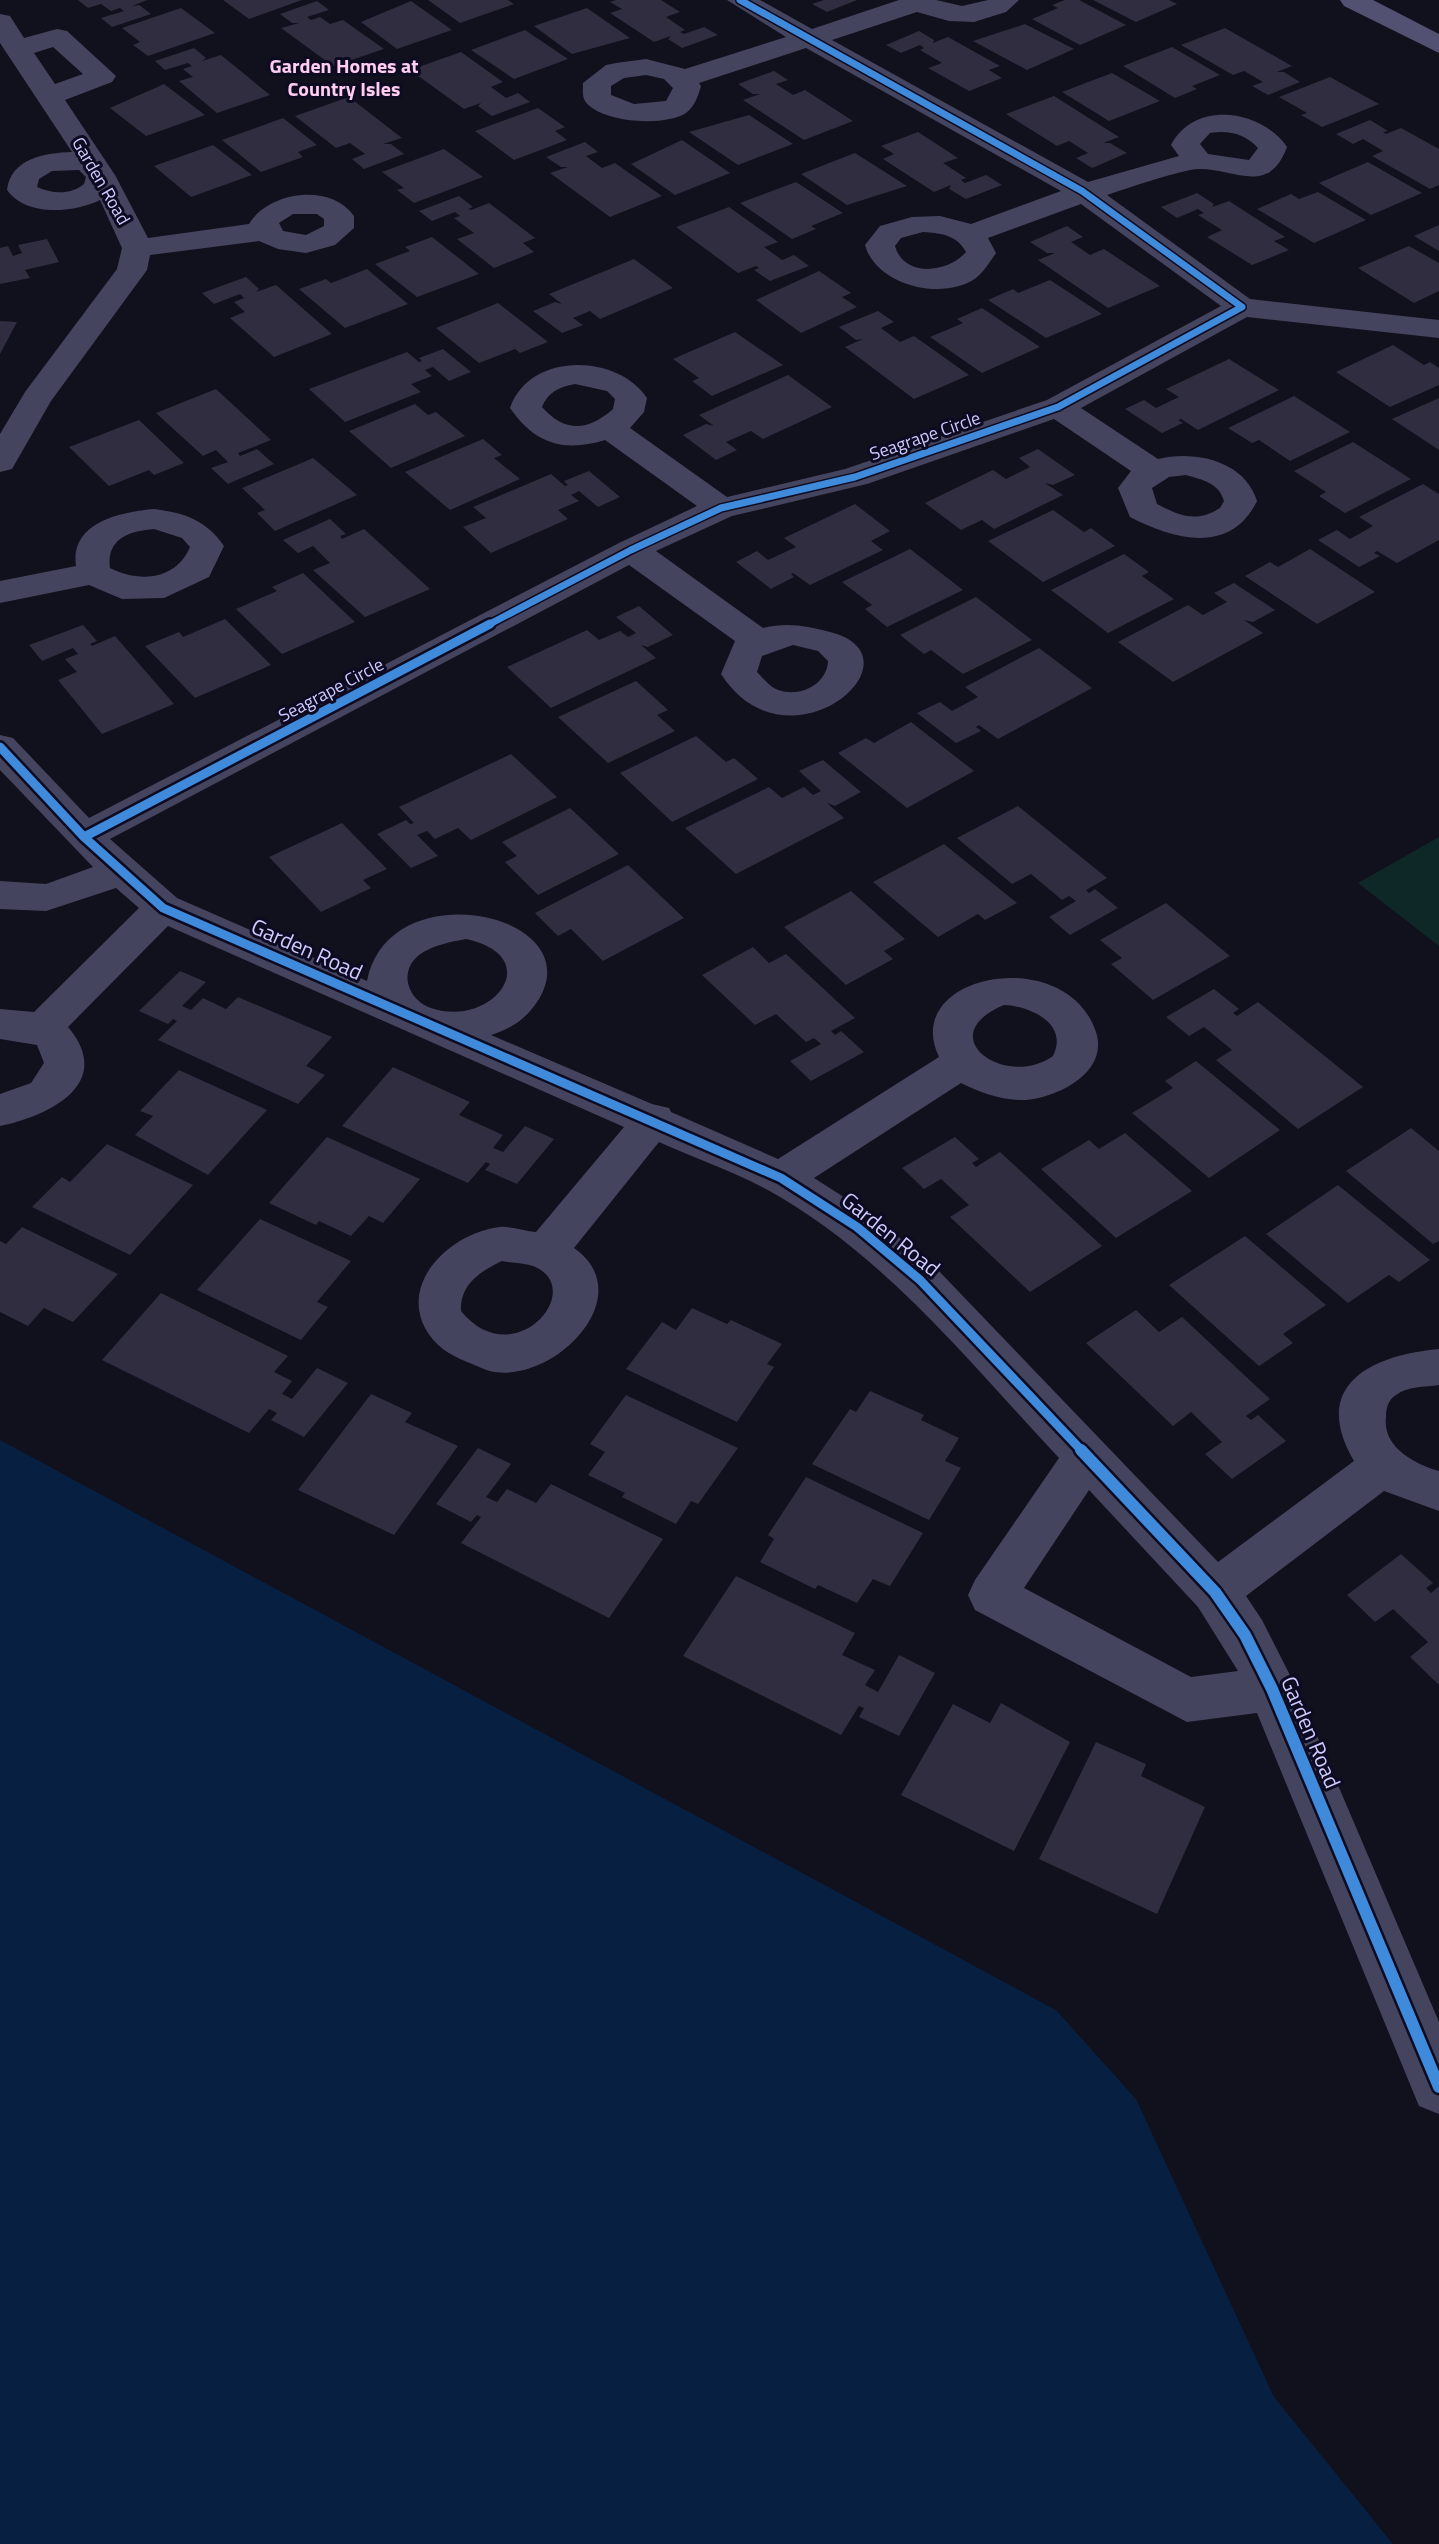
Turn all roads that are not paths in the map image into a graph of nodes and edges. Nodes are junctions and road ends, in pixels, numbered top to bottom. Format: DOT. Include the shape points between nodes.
graph roads {
  1 [pos="740,0"];
  2 [pos="1006,0"];
  3 [pos="1353,0"];
  4 [pos="918,1"];
  5 [pos="5,34"];
  6 [pos="804,37"];
  7 [pos="1439,45"];
  8 [pos="683,79"];
  9 [pos="49,96"];
  10 [pos="1198,160"];
  11 [pos="1082,191"];
  12 [pos="265,231"];
  13 [pos="969,235"];
  14 [pos="137,248"];
  15 [pos="1242,307"];
  16 [pos="1439,329"];
  17 [pos="1058,407"];
  18 [pos="610,429"];
  19 [pos="0,462"];
  20 [pos="1153,471"];
  21 [pos="721,508"];
  22 [pos="631,550"];
  23 [pos="94,573"];
  24 [pos="0,592"];
  25 [pos="758,641"];
  26 [pos="0,747"];
  27 [pos="84,837"];
  28 [pos="119,871"];
  29 [pos="0,895"];
  30 [pos="163,908"];
  31 [pos="0,1024"];
  32 [pos="43,1028"];
  33 [pos="962,1062"];
  34 [pos="0,1110"];
  35 [pos="654,1119"];
  36 [pos="781,1178"];
  37 [pos="546,1251"];
  38 [pos="1439,1367"];
  39 [pos="1087,1454"];
  40 [pos="1383,1465"];
  41 [pos="1439,1491"];
  42 [pos="1215,1592"];
  43 [pos="1272,1689"];
  44 [pos="1439,2087"];
  1 -- 6 [label="street"];
  2 -- 4 [label="street" via="971,14 941,12"];
  3 -- 7 [label="main road"];
  4 -- 6 [label="street" via="872,20"];
  5 -- 9 [label="street, Garden Road"];
  5 -- 9 [label="street" via="57,37 102,76"];
  6 -- 8 [label="street"];
  6 -- 11 [label="street"];
  9 -- 14 [label="street, Garden Road" via="101,175"];
  10 -- 11 [label="street"];
  11 -- 13 [label="street"];
  11 -- 15 [label="street"];
  12 -- 14 [label="street"];
  14 -- 19 [label="street, Garden Road" via="132,270 36,399"];
  15 -- 16 [label="street"];
  15 -- 17 [label="street, Seagrape Circle"];
  17 -- 20 [label="street"];
  17 -- 21 [label="street, Seagrape Circle" via="855,477"];
  18 -- 21 [label="street"];
  21 -- 22 [label="street, Seagrape Circle"];
  22 -- 25 [label="street"];
  22 -- 27 [label="street, Seagrape Circle"];
  23 -- 24 [label="street"];
  26 -- 27 [label="street, Garden Road"];
  27 -- 28 [label="street, Garden Road"];
  28 -- 29 [label="street" via="62,894 14,899"];
  28 -- 30 [label="street, Garden Road"];
  30 -- 32 [label="street"];
  30 -- 35 [label="street, Garden Road"];
  31 -- 32 [label="street" via="23,1022"];
  32 -- 34 [label="street" via="59,1039 64,1072 53,1089 34,1102"];
  33 -- 36 [label="street"];
  35 -- 36 [label="street, Garden Road"];
  35 -- 37 [label="street"];
  36 -- 39 [label="street, Garden Road" via="857,1227 920,1280"];
  38 -- 40 [label="street" via="1391,1372 1363,1402 1361,1424 1367,1445"];
  39 -- 42 [label="street, Garden Road"];
  39 -- 43 [label="street" via="992,1595 1187,1700"];
  40 -- 41 [label="street" via="1403,1480"];
  40 -- 42 [label="street"];
  42 -- 43 [label="street, Garden Road" via="1245,1635"];
  43 -- 44 [label="street, Garden Road"];
}
